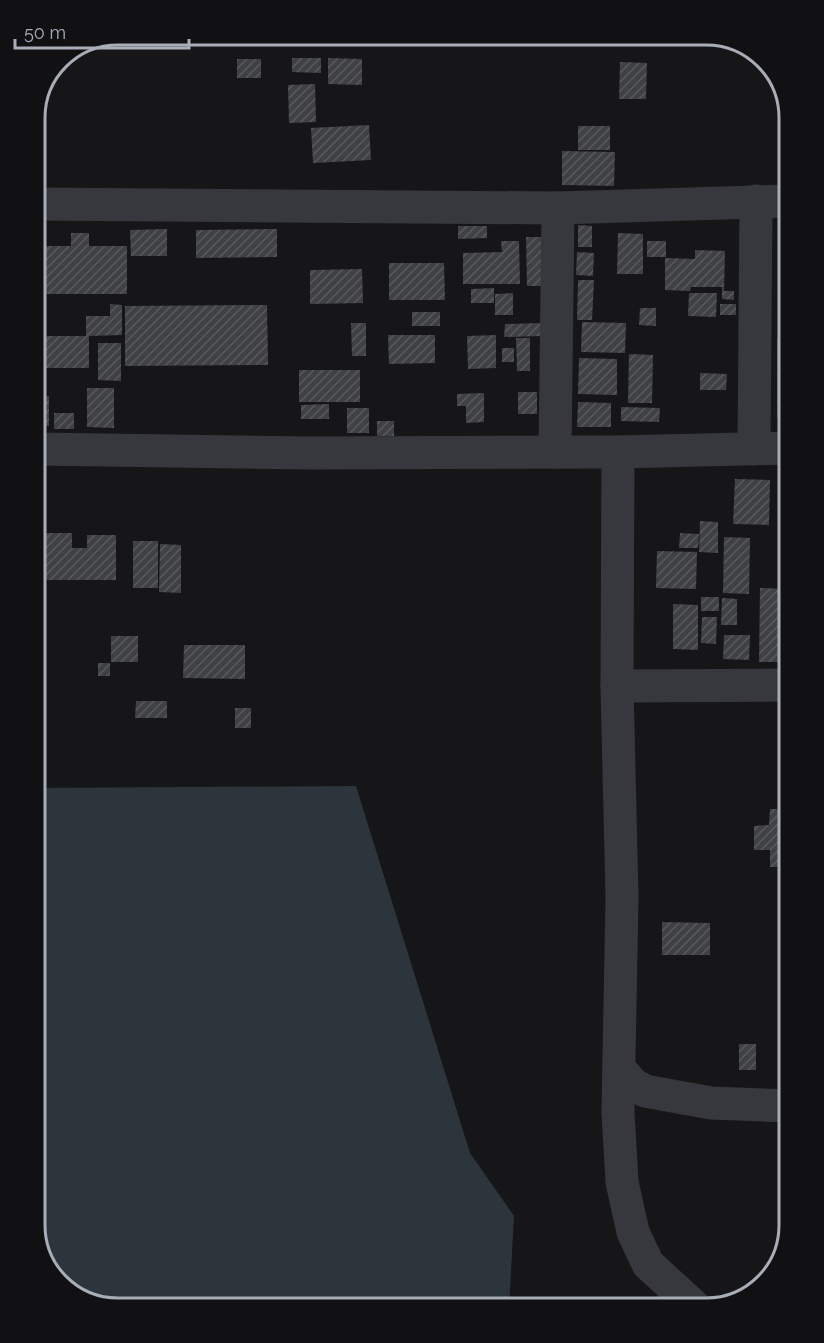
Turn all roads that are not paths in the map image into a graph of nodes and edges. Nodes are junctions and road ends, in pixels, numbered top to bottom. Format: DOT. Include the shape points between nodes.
graph roads {
  1 [pos="756,201"];
  2 [pos="779,201"];
  3 [pos="45,204"];
  4 [pos="558,208"];
  5 [pos="779,448"];
  6 [pos="45,449"];
  7 [pos="754,449"];
  8 [pos="555,452"];
  9 [pos="618,452"];
  10 [pos="779,685"];
  11 [pos="617,686"];
  12 [pos="619,1068"];
  13 [pos="779,1106"];
  14 [pos="685,1298"];
  1 -- 2 [label="street"];
  1 -- 4 [label="street"];
  1 -- 7 [label="street"];
  3 -- 4 [label="street"];
  4 -- 8 [label="street"];
  5 -- 7 [label="street"];
  6 -- 8 [label="street"];
  7 -- 9 [label="street"];
  8 -- 9 [label="street"];
  9 -- 11 [label="street"];
  10 -- 11 [label="street"];
  11 -- 12 [label="street" via="622,897"];
  12 -- 13 [label="street" via="645,1091 711,1103"];
  12 -- 14 [label="street" via="622,1182 633,1232 648,1264"];
}
